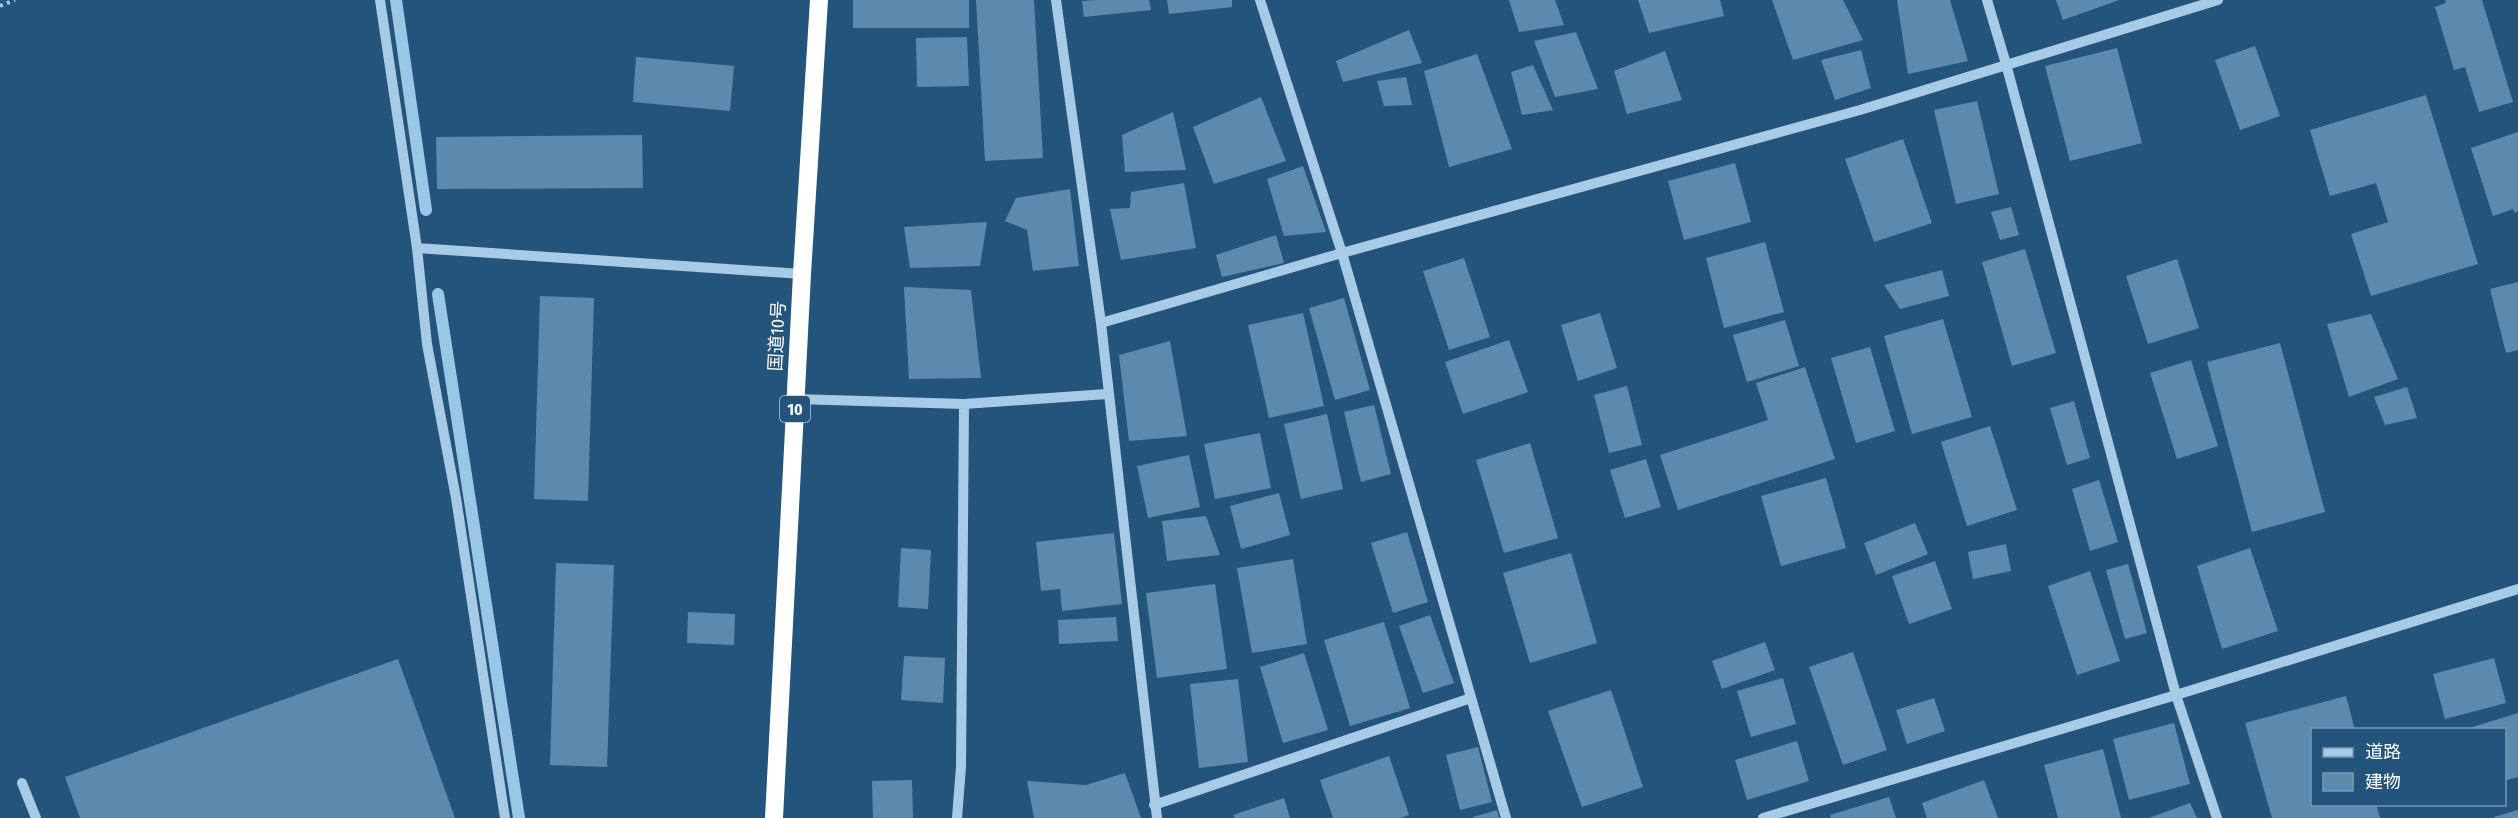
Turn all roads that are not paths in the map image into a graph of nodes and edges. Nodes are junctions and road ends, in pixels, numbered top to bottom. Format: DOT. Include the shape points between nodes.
graph roads {
  1 [pos="380,0"];
  2 [pos="819,0"];
  3 [pos="1056,0"];
  4 [pos="1260,0"];
  5 [pos="1987,0"];
  6 [pos="2218,0"];
  7 [pos="2006,64"];
  8 [pos="417,249"];
  9 [pos="1342,253"];
  10 [pos="802,274"];
  11 [pos="1101,323"];
  12 [pos="1107,394"];
  13 [pos="795,399"];
  14 [pos="964,404"];
  15 [pos="2518,589"];
  16 [pos="2176,695"];
  17 [pos="1471,698"];
  18 [pos="22,783"];
  19 [pos="1154,805"];
  20 [pos="36,818"];
  21 [pos="505,818"];
  22 [pos="774,818"];
  23 [pos="957,818"];
  24 [pos="1157,818"];
  25 [pos="1506,818"];
  26 [pos="1763,818"];
  27 [pos="2217,818"];
  1 -- 8 [label="street"];
  2 -- 10 [label="highway, 国道10号 / 10"];
  3 -- 11 [label="street"];
  4 -- 9 [label="street"];
  5 -- 7 [label="street"];
  6 -- 7 [label="street"];
  7 -- 9 [label="street" via="1860,110"];
  7 -- 16 [label="street"];
  8 -- 10 [label="street"];
  8 -- 21 [label="street" via="427,344 456,498"];
  9 -- 11 [label="street"];
  9 -- 17 [label="street"];
  10 -- 13 [label="highway, 国道10号 / 10"];
  11 -- 12 [label="street"];
  12 -- 14 [label="street"];
  12 -- 19 [label="street"];
  13 -- 14 [label="street"];
  13 -- 22 [label="highway, 国道10号 / 10"];
  14 -- 23 [label="street" via="961,767"];
  15 -- 16 [label="street"];
  16 -- 26 [label="street"];
  16 -- 27 [label="street"];
  17 -- 19 [label="street"];
  17 -- 25 [label="street"];
  18 -- 20 [label="street"];
  19 -- 24 [label="street"];
}
